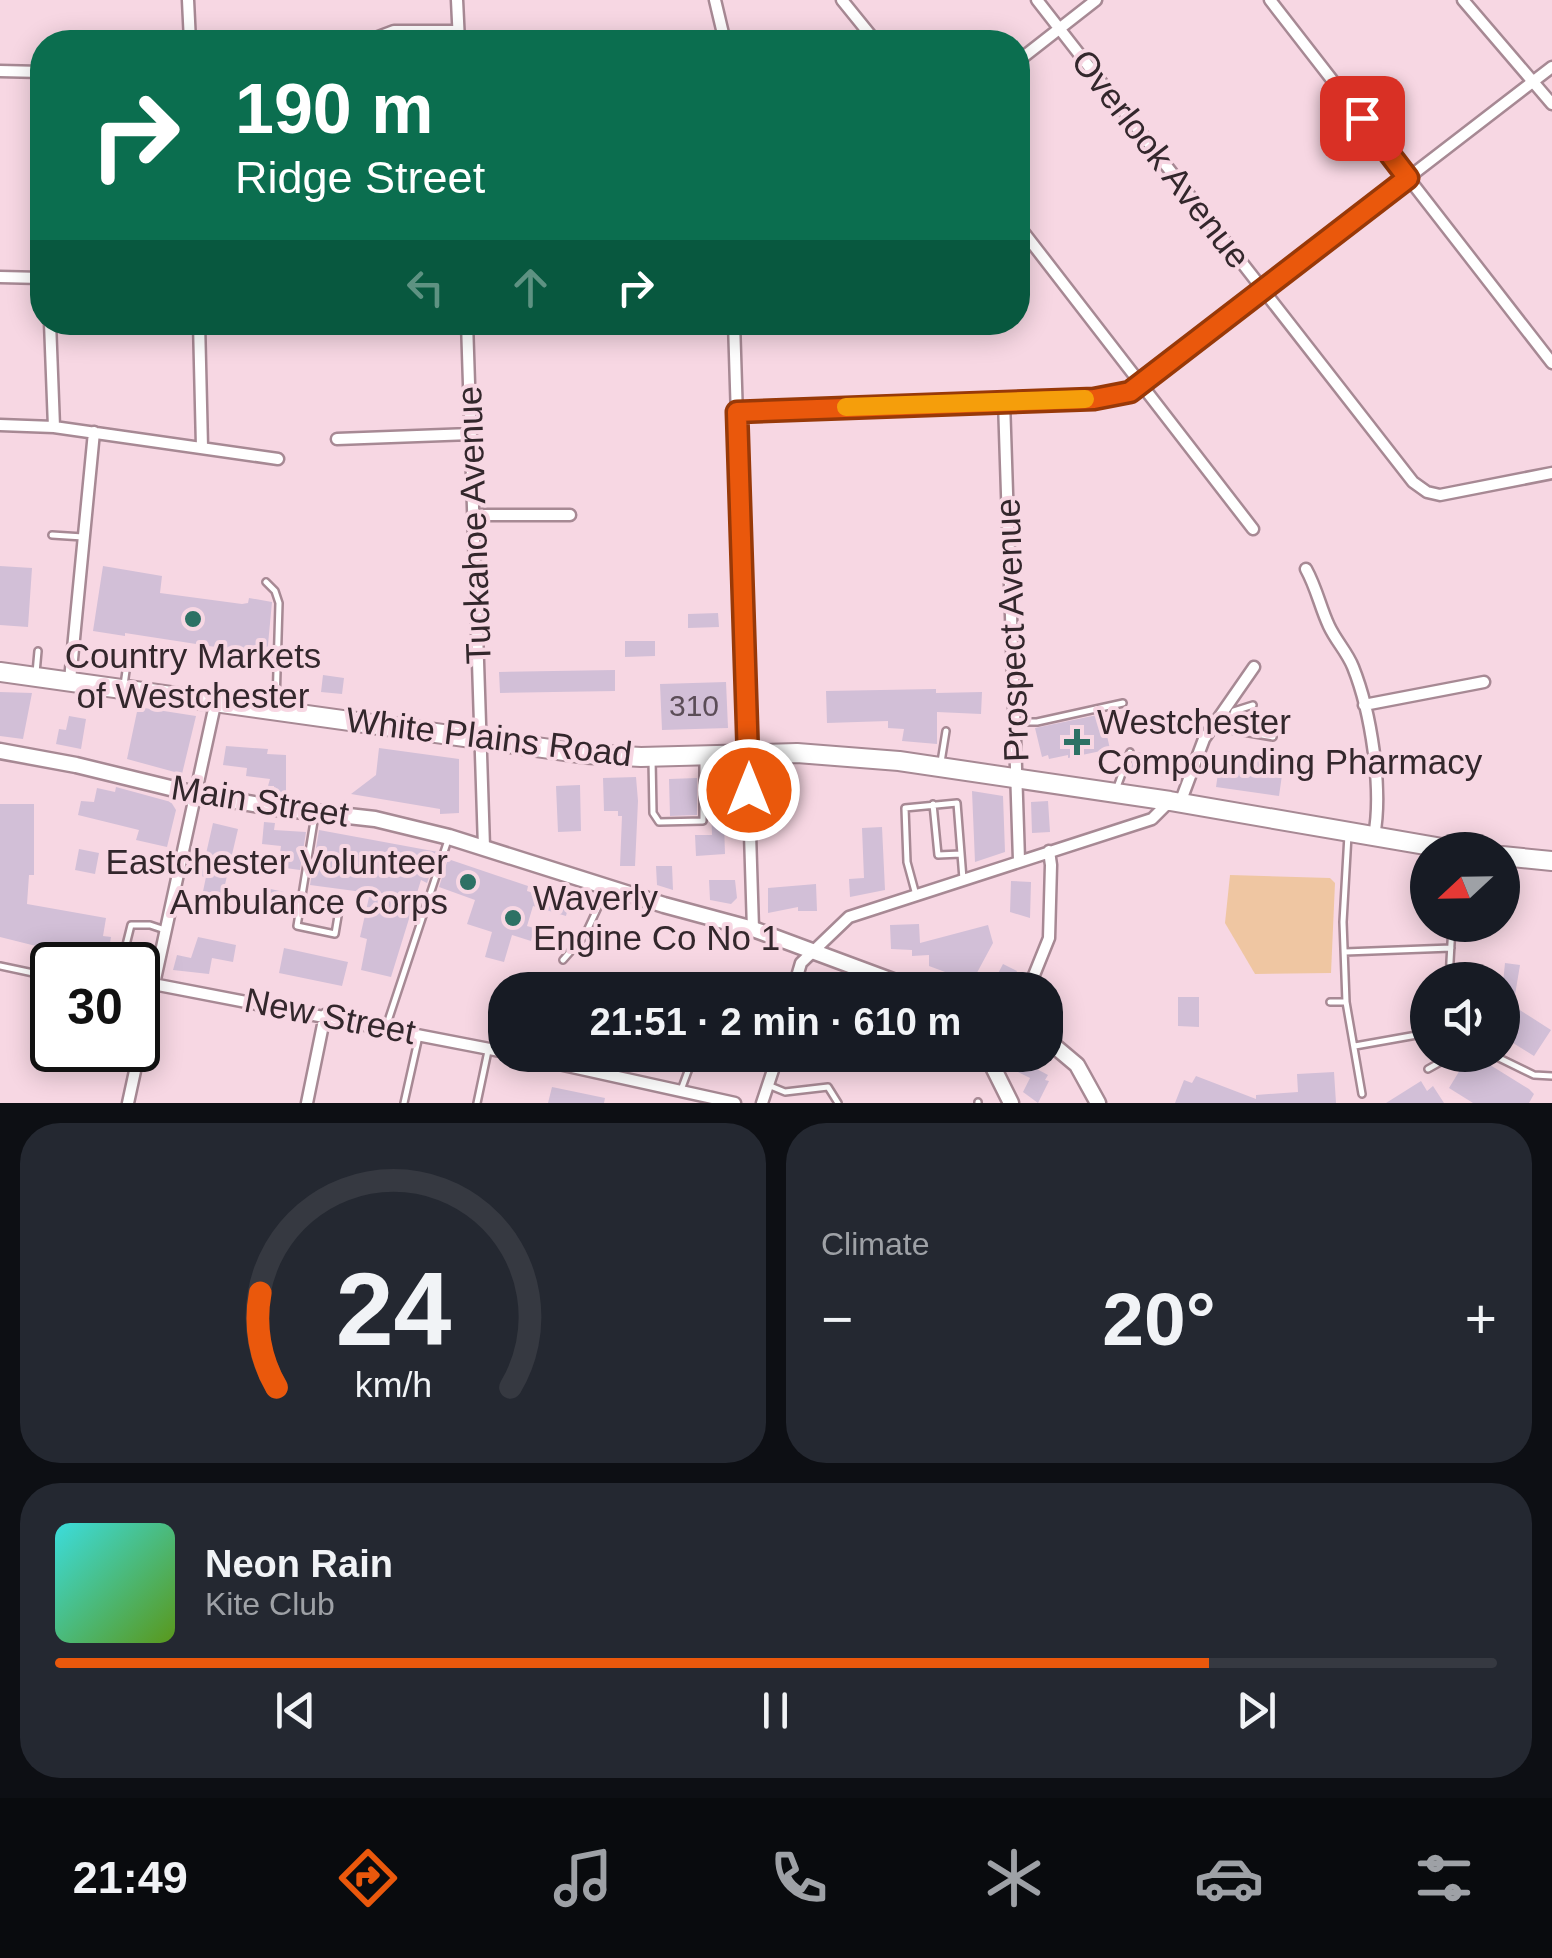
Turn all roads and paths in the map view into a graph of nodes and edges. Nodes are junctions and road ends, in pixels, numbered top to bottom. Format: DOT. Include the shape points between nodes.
graph roads {
  1 [pos="188,0"];
  2 [pos="457,0"];
  3 [pos="714,0"];
  4 [pos="842,0"];
  5 [pos="1037,0"];
  6 [pos="1096,0"];
  7 [pos="1270,0"];
  8 [pos="1463,0"];
  9 [pos="1059,28"];
  10 [pos="189,30"];
  11 [pos="459,30"];
  12 [pos="721,30"];
  13 [pos="866,30"];
  14 [pos="1030,51"];
  15 [pos="1552,67"];
  16 [pos="0,71"];
  17 [pos="30,72"];
  18 [pos="1532,80"];
  19 [pos="1552,104"];
  20 [pos="1408,178"];
  21 [pos="1030,241"];
  22 [pos="0,277"];
  23 [pos="30,278"];
  24 [pos="1264,292"];
  25 [pos="50,335"];
  26 [pos="199,335"];
  27 [pos="467,335"];
  28 [pos="734,335"];
  29 [pos="1552,363"];
  30 [pos="1142,386"];
  31 [pos="1004,401"];
  32 [pos="737,412"];
  33 [pos="0,424"];
  34 [pos="54,427"];
  35 [pos="94,432"];
  36 [pos="471,434"];
  37 [pos="337,439"];
  38 [pos="202,447"];
  39 [pos="278,459"];
  40 [pos="1552,472"];
  41 [pos="570,515"];
  42 [pos="474,516"];
  43 [pos="1254,529"];
  44 [pos="52,536"];
  45 [pos="83,537"];
  46 [pos="1306,569"];
  47 [pos="266,582"];
  48 [pos="38,651"];
  49 [pos="128,657"];
  50 [pos="1254,668"];
  51 [pos="0,672"];
  52 [pos="36,676"];
  53 [pos="70,680"];
  54 [pos="1484,682"];
  55 [pos="123,688"];
  56 [pos="216,700"];
  57 [pos="1124,704"];
  58 [pos="1364,704"];
  59 [pos="1254,705"];
  60 [pos="275,709"];
  61 [pos="1016,722"];
  62 [pos="1220,728"];
  63 [pos="946,731"];
  64 [pos="1273,737"];
  65 [pos="480,738"];
  66 [pos="0,751"];
  67 [pos="749,752"];
  68 [pos="1130,752"];
  69 [pos="703,754"];
  70 [pos="652,756"];
  71 [pos="940,766"];
  72 [pos="1017,778"];
  73 [pos="1115,793"];
  74 [pos="195,794"];
  75 [pos="1175,802"];
  76 [pos="933,804"];
  77 [pos="315,812"];
  78 [pos="1348,832"];
  79 [pos="1374,836"];
  80 [pos="448,837"];
  81 [pos="1410,842"];
  82 [pos="484,847"];
  83 [pos="1048,851"];
  84 [pos="961,854"];
  85 [pos="1520,858"];
  86 [pos="1020,860"];
  87 [pos="1552,861"];
  88 [pos="963,879"];
  89 [pos="607,887"];
  90 [pos="916,895"];
  91 [pos="340,904"];
  92 [pos="753,930"];
  93 [pos="168,932"];
  94 [pos="127,942"];
  95 [pos="1451,942"];
  96 [pos="1451,948"];
  97 [pos="816,952"];
  98 [pos="1345,952"];
  99 [pos="563,960"];
  100 [pos="160,962"];
  101 [pos="1450,962"];
  102 [pos="0,966"];
  103 [pos="30,972"];
  104 [pos="798,972"];
  105 [pos="869,972"];
  106 [pos="1035,972"];
  107 [pos="160,985"];
  108 [pos="1330,1002"];
  109 [pos="1346,1002"];
  110 [pos="325,1015"];
  111 [pos="386,1027"];
  112 [pos="420,1033"];
  113 [pos="1410,1037"];
  114 [pos="1355,1046"];
  115 [pos="488,1048"];
  116 [pos="1063,1053"];
  117 [pos="1520,1068"];
  118 [pos="133,1072"];
  119 [pos="595,1072"];
  120 [pos="688,1072"];
  121 [pos="772,1072"];
  122 [pos="996,1072"];
  123 [pos="1552,1076"];
  124 [pos="768,1085"];
  125 [pos="681,1091"];
  126 [pos="1362,1094"];
  127 [pos="128,1103"];
  128 [pos="307,1103"];
  129 [pos="404,1103"];
  130 [pos="477,1103"];
  131 [pos="735,1103"];
  132 [pos="762,1103"];
  133 [pos="838,1103"];
  134 [pos="1011,1103"];
  135 [pos="1098,1103"];
  1 -- 10 [label="street"];
  2 -- 11 [label="street"];
  3 -- 12 [label="street"];
  4 -- 13 [label="street"];
  5 -- 9 [label="street, Overlook Avenue"];
  6 -- 9 [label="street"];
  7 -- 20 [label="street"];
  8 -- 18 [label="street"];
  9 -- 14 [label="street"];
  9 -- 24 [label="street, Overlook Avenue"];
  15 -- 18 [label="street"];
  16 -- 17 [label="street"];
  18 -- 19 [label="street"];
  18 -- 20 [label="street"];
  20 -- 24 [label="street"];
  20 -- 29 [label="street"];
  21 -- 30 [label="street"];
  22 -- 23 [label="street"];
  24 -- 30 [label="street"];
  24 -- 40 [label="street, Overlook Avenue" via="1412,482 1427,492"];
  25 -- 34 [label="street"];
  26 -- 38 [label="street"];
  27 -- 36 [label="street, Tuckahoe Avenue"];
  28 -- 32 [label="street"];
  30 -- 31 [label="street" via="1094,399"];
  30 -- 43 [label="street"];
  31 -- 32 [label="street"];
  31 -- 61 [label="street, Prospect Avenue"];
  32 -- 67 [label="street"];
  33 -- 34 [label="street"];
  34 -- 35 [label="street"];
  35 -- 38 [label="street"];
  35 -- 45 [label="street"];
  36 -- 37 [label="street"];
  36 -- 42 [label="street, Tuckahoe Avenue"];
  38 -- 39 [label="street"];
  41 -- 42 [label="street"];
  42 -- 65 [label="street, Tuckahoe Avenue"];
  44 -- 45 [label="lane"];
  45 -- 53 [label="street"];
  46 -- 58 [label="street"];
  47 -- 60 [label="lane" via="279,603"];
  48 -- 52 [label="lane"];
  49 -- 55 [label="lane"];
  50 -- 62 [label="street"];
  51 -- 52 [label="main road, White Plains Road"];
  52 -- 53 [label="main road, White Plains Road"];
  53 -- 55 [label="main road, White Plains Road"];
  54 -- 58 [label="street"];
  55 -- 56 [label="main road, White Plains Road"];
  56 -- 60 [label="main road, White Plains Road"];
  56 -- 74 [label="street"];
  57 -- 61 [label="lane"];
  58 -- 79 [label="street" via="1374,766"];
  59 -- 62 [label="lane" via="1234,711"];
  60 -- 65 [label="main road, White Plains Road"];
  61 -- 72 [label="street, Prospect Avenue"];
  62 -- 64 [label="lane"];
  62 -- 75 [label="street" via="1204,739"];
  63 -- 71 [label="lane"];
  65 -- 70 [label="main road, White Plains Road"];
  65 -- 82 [label="street, Tuckahoe Avenue"];
  66 -- 74 [label="street, Main Street"];
  67 -- 69 [label="main road, White Plains Road"];
  67 -- 71 [label="main road, White Plains Road"];
  67 -- 92 [label="street"];
  68 -- 73 [label="lane"];
  69 -- 70 [label="main road, White Plains Road"];
  69 -- 70 [label="lane" via="702,821 659,822"];
  71 -- 72 [label="main road, White Plains Road"];
  72 -- 73 [label="main road, White Plains Road"];
  72 -- 86 [label="street, Prospect Avenue"];
  73 -- 75 [label="main road, White Plains Road"];
  74 -- 77 [label="street, Main Street"];
  74 -- 93 [label="street"];
  75 -- 78 [label="main road, White Plains Road"];
  75 -- 83 [label="street" via="1152,819"];
  76 -- 84 [label="lane" via="938,855"];
  76 -- 84 [label="lane" via="957,803"];
  76 -- 90 [label="lane" via="905,808"];
  77 -- 80 [label="street, Main Street"];
  77 -- 91 [label="lane" via="296,926 335,934"];
  78 -- 79 [label="main road, White Plains Road"];
  78 -- 98 [label="lane"];
  79 -- 81 [label="main road, White Plains Road"];
  80 -- 82 [label="street, Main Street"];
  80 -- 111 [label="lane"];
  82 -- 89 [label="street, Main Street"];
  83 -- 86 [label="street"];
  83 -- 106 [label="street" via="1049,938"];
  84 -- 88 [label="lane"];
  85 -- 87 [label="main road"];
  86 -- 88 [label="street"];
  88 -- 90 [label="street"];
  89 -- 92 [label="street, Main Street"];
  89 -- 99 [label="lane" via="585,935"];
  90 -- 97 [label="street" via="849,917"];
  92 -- 97 [label="street, Main Street"];
  93 -- 94 [label="lane" via="132,926"];
  93 -- 100 [label="street"];
  95 -- 96 [label="lane"];
  96 -- 98 [label="lane"];
  96 -- 101 [label="lane"];
  97 -- 104 [label="street"];
  97 -- 105 [label="street, Main Street"];
  98 -- 109 [label="lane"];
  102 -- 103 [label="lane"];
  107 -- 110 [label="street, New Street"];
  108 -- 109 [label="lane"];
  109 -- 114 [label="lane"];
  110 -- 111 [label="street, New Street"];
  110 -- 128 [label="street"];
  111 -- 112 [label="street, New Street"];
  112 -- 115 [label="street, New Street"];
  112 -- 129 [label="lane"];
  113 -- 114 [label="lane"];
  114 -- 126 [label="lane"];
  115 -- 130 [label="lane"];
  116 -- 135 [label="street"];
  117 -- 123 [label="lane"];
  118 -- 127 [label="street"];
  119 -- 125 [label="street"];
  120 -- 125 [label="lane"];
  121 -- 124 [label="street"];
  122 -- 134 [label="street"];
  124 -- 132 [label="street"];
  124 -- 133 [label="lane" via="794,1092 828,1087"];
  125 -- 131 [label="street"];
}
